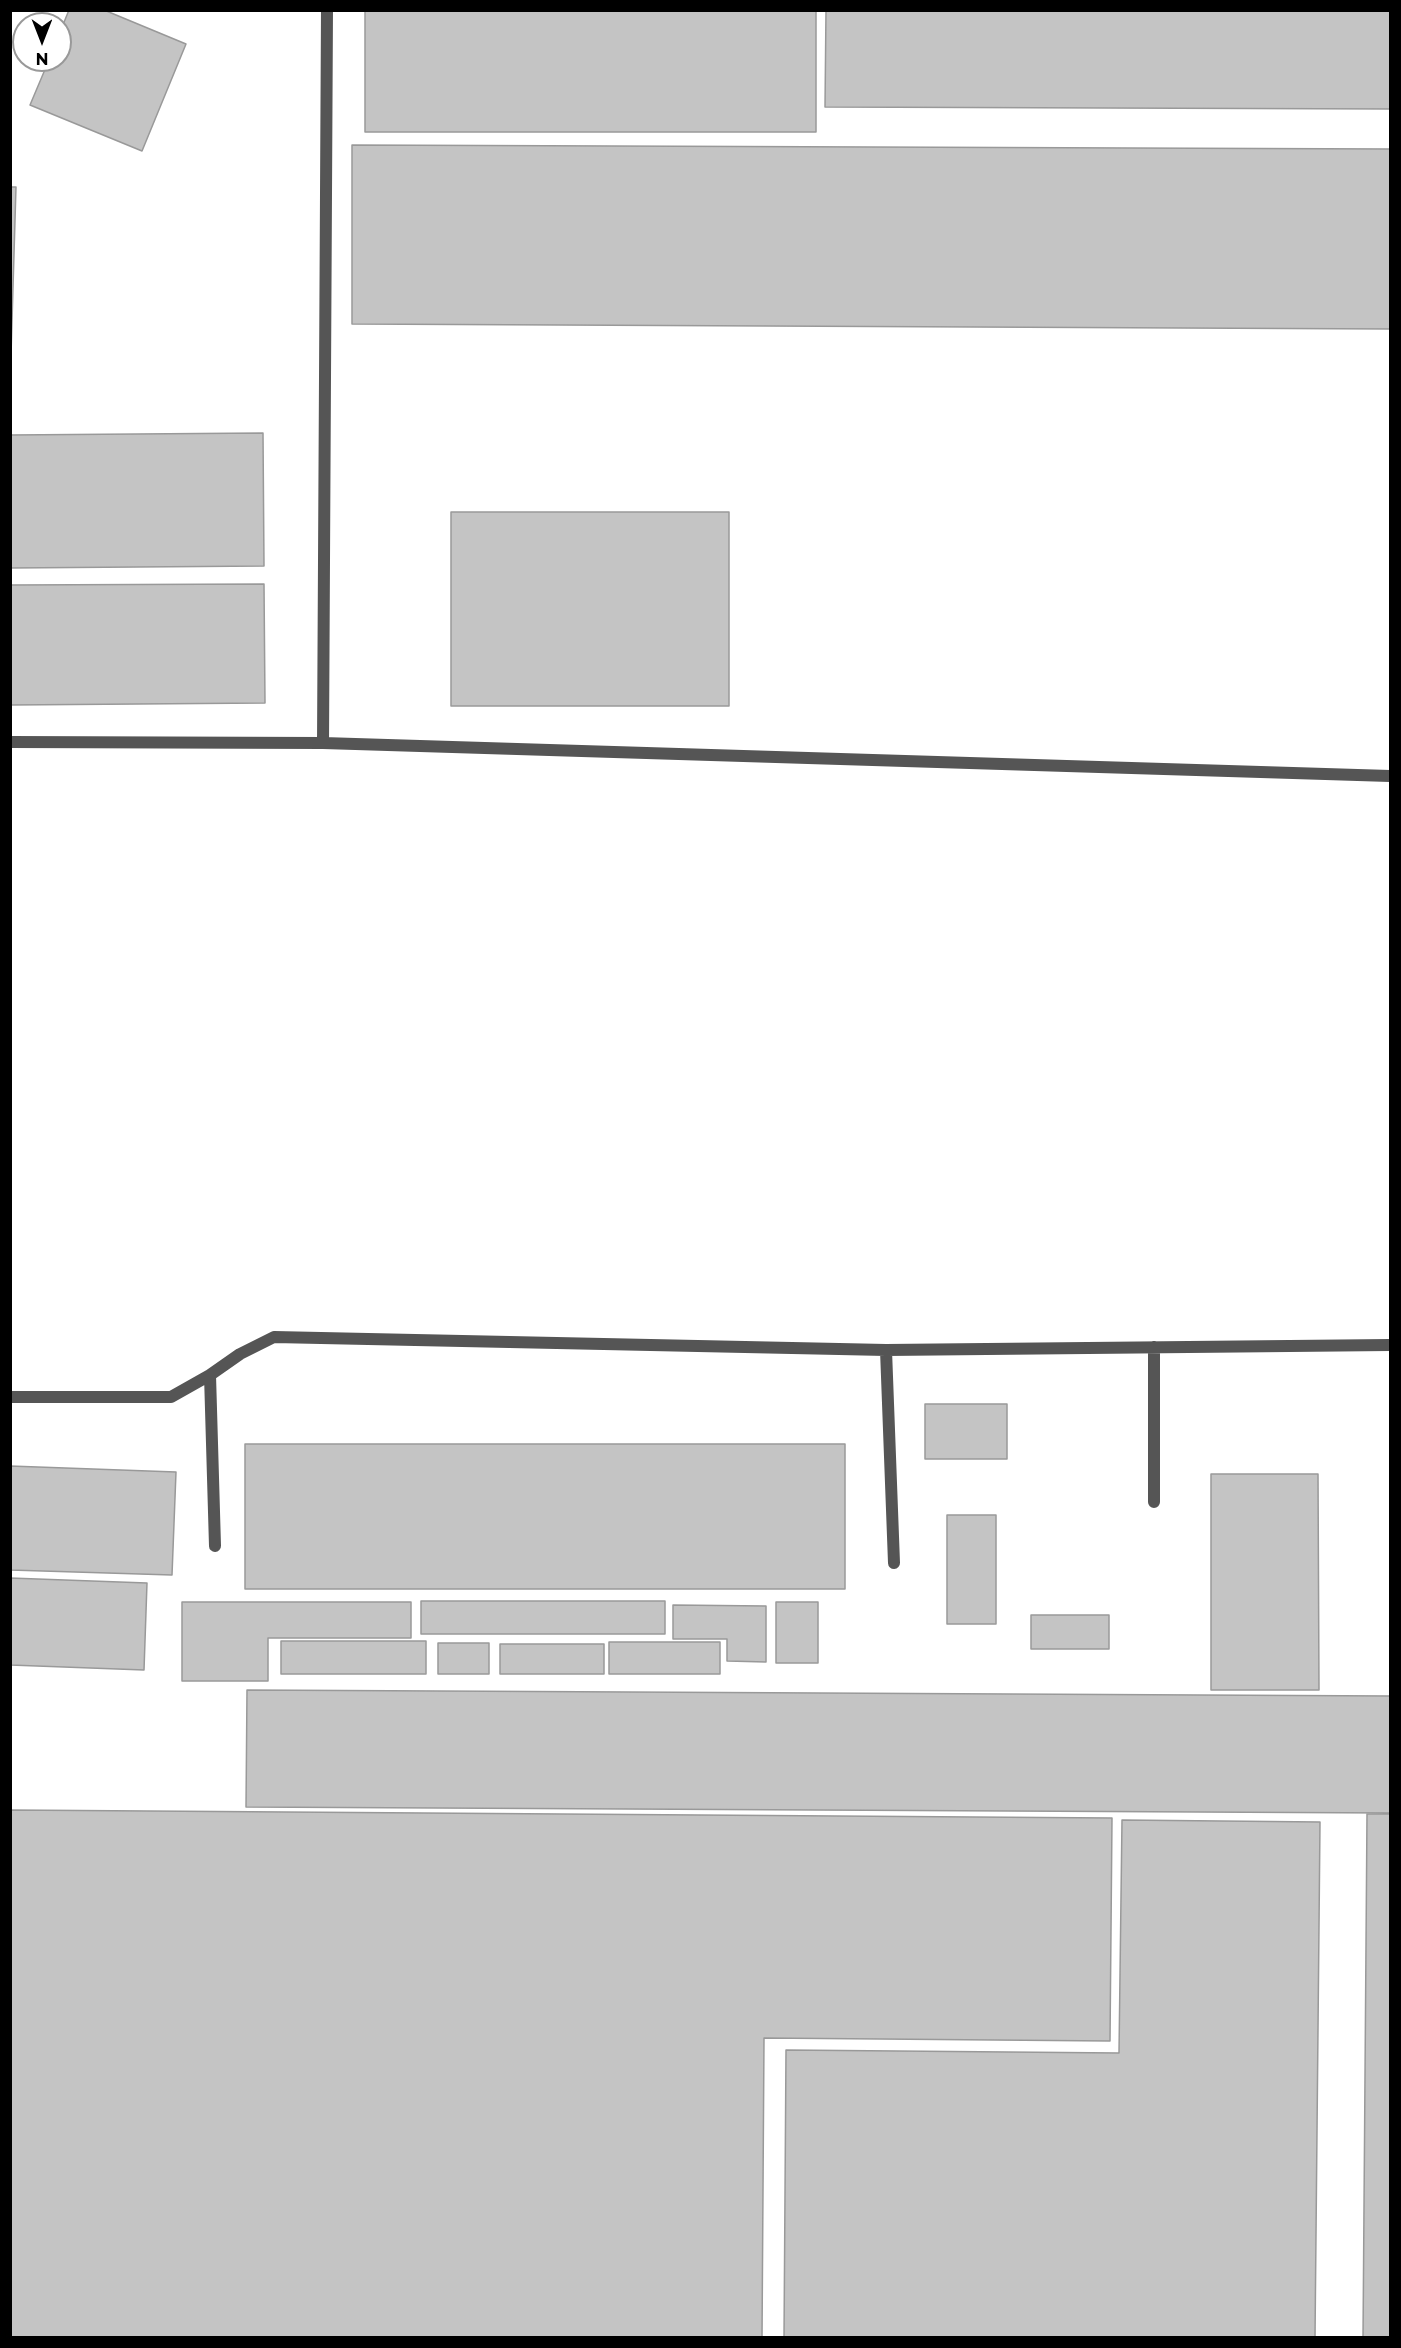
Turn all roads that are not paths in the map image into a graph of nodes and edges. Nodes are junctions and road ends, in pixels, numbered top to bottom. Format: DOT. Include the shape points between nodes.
graph roads {
  1 [pos="327,10"];
  2 [pos="10,742"];
  3 [pos="323,743"];
  4 [pos="1390,776"];
  5 [pos="1390,1345"];
  6 [pos="1154,1347"];
  7 [pos="886,1350"];
  8 [pos="210,1375"];
  9 [pos="10,1397"];
  10 [pos="1154,1502"];
  11 [pos="215,1546"];
  12 [pos="894,1563"];
  1 -- 3 [label="lane"];
  2 -- 3 [label="lane"];
  3 -- 4 [label="lane"];
  5 -- 6 [label="lane"];
  6 -- 7 [label="lane"];
  6 -- 10 [label="lane"];
  7 -- 8 [label="lane" via="274,1337"];
  7 -- 12 [label="lane"];
  8 -- 9 [label="lane" via="171,1397"];
  8 -- 11 [label="lane"];
}
